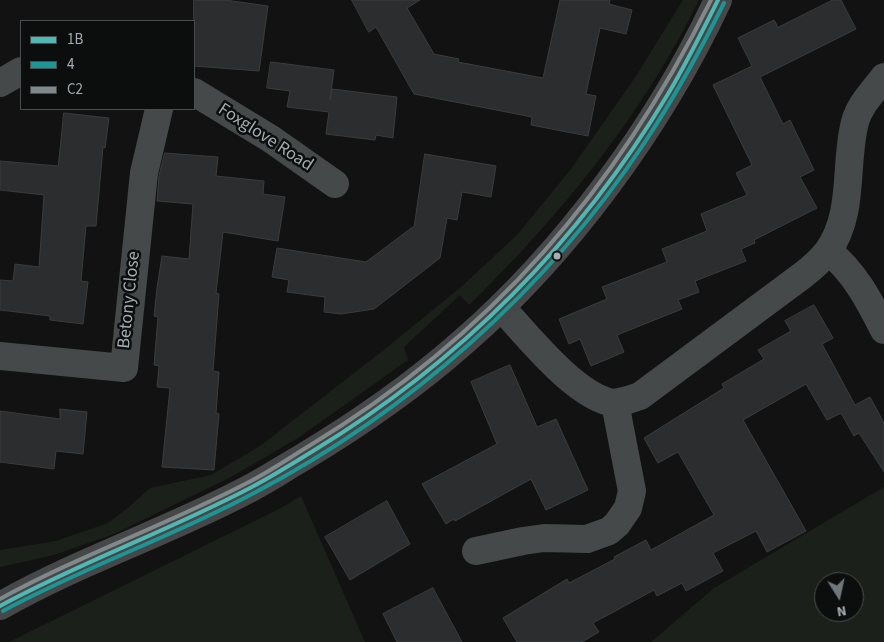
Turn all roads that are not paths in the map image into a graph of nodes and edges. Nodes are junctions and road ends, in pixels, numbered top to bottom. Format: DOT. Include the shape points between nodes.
graph roads {
  1 [pos="718,0"];
  2 [pos="20,72"];
  3 [pos="884,78"];
  4 [pos="0,83"];
  5 [pos="195,93"];
  6 [pos="159,110"];
  7 [pos="335,184"];
  8 [pos="828,252"];
  9 [pos="501,307"];
  10 [pos="884,330"];
  11 [pos="0,356"];
  12 [pos="616,402"];
  13 [pos="476,551"];
  14 [pos="37,585"];
  15 [pos="0,586"];
  16 [pos="0,606"];
  1 -- 9 [label="main road" via="678,79 623,162 568,234"];
  2 -- 4 [label="street"];
  3 -- 8 [label="street" via="865,100 855,120 850,144 848,197 837,235"];
  5 -- 7 [label="street, Foxglove Road" via="271,139"];
  6 -- 11 [label="street, Betony Close" via="144,173 124,368"];
  8 -- 10 [label="street" via="854,278"];
  8 -- 12 [label="street" via="803,275 640,396"];
  9 -- 12 [label="street" via="564,374 606,402"];
  9 -- 14 [label="main road" via="418,379 371,414 291,464 209,509"];
  12 -- 13 [label="street" via="632,491 628,508 617,524 609,531 587,539 523,540"];
  14 -- 15 [label="main road"];
  14 -- 16 [label="main road"];
}
